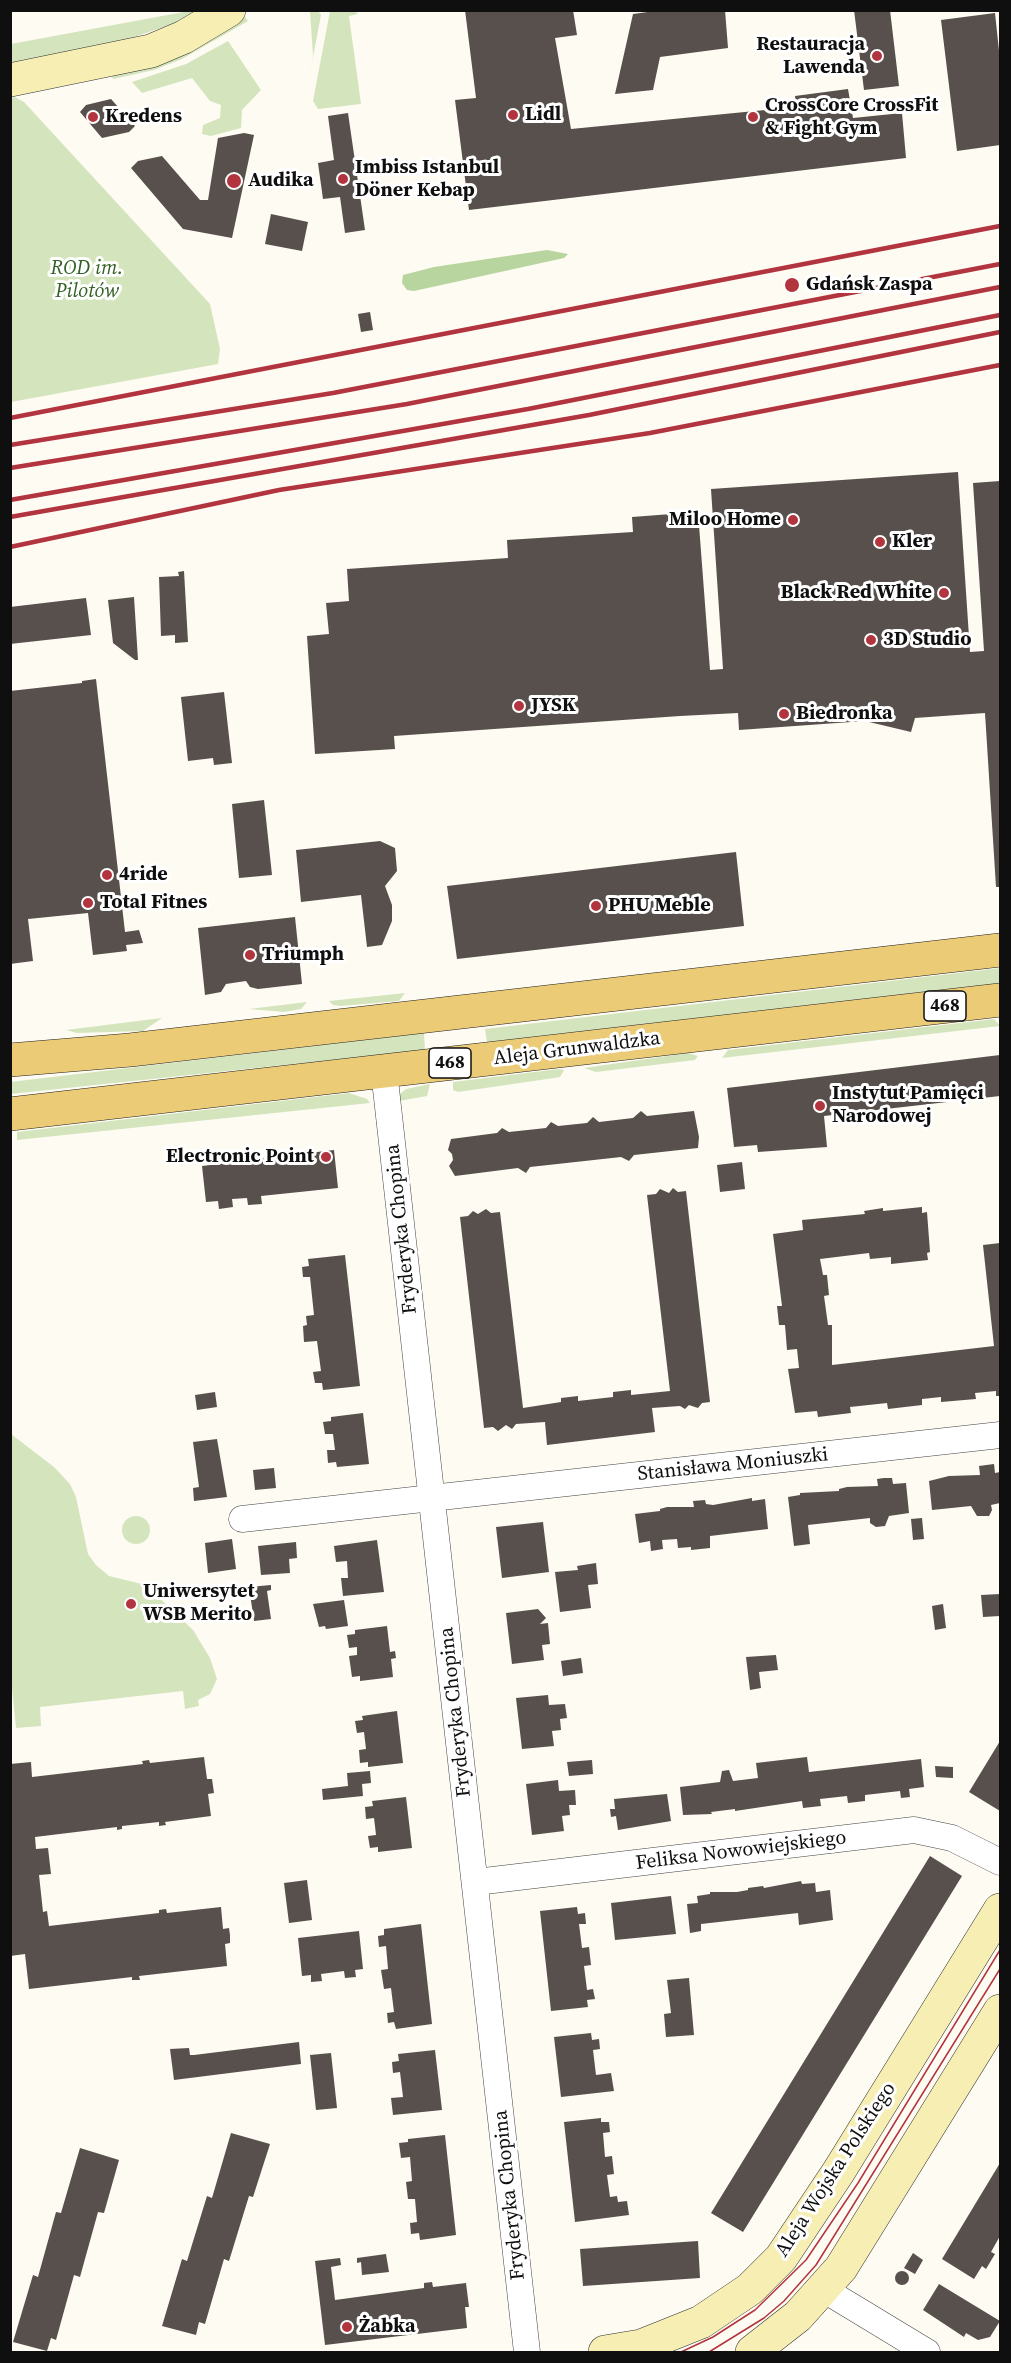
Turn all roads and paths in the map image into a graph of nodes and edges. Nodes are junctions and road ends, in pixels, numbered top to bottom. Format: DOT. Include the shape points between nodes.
graph roads {
  1 [pos="229,10"];
  2 [pos="10,80"];
  3 [pos="1000,950"];
  4 [pos="1000,1000"];
  5 [pos="10,1060"];
  6 [pos="384,1071"];
  7 [pos="10,1114"];
  8 [pos="1000,1435"];
  9 [pos="432,1498"];
  10 [pos="242,1519"];
  11 [pos="1000,1862"];
  12 [pos="476,1882"];
  13 [pos="1000,1910"];
  14 [pos="1000,2011"];
  15 [pos="823,2289"];
  16 [pos="527,2352"];
  17 [pos="605,2352"];
  18 [pos="752,2352"];
  19 [pos="927,2352"];
  1 -- 2 [label="street" via="151,51"];
  3 -- 5 [label="main road" via="130,1050"];
  4 -- 6 [label="main road, Aleja Grunwaldzka / 468"];
  6 -- 7 [label="main road, Aleja Grunwaldzka / 468"];
  6 -- 9 [label="street, Fryderyka Chopina"];
  8 -- 9 [label="street, Stanisława Moniuszki"];
  9 -- 10 [label="street, Stanisława Moniuszki"];
  9 -- 12 [label="street, Fryderyka Chopina"];
  11 -- 12 [label="street, Feliksa Nowowiejskiego" via="952,1838 915,1830"];
  12 -- 16 [label="street, Fryderyka Chopina"];
  13 -- 17 [label="street, Aleja Wojska Polskiego" via="781,2258 750,2289 701,2322 641,2346"];
  14 -- 15 [label="street" via="859,2241"];
  15 -- 18 [label="street" via="798,2316"];
  15 -- 19 [label="street"];
}
